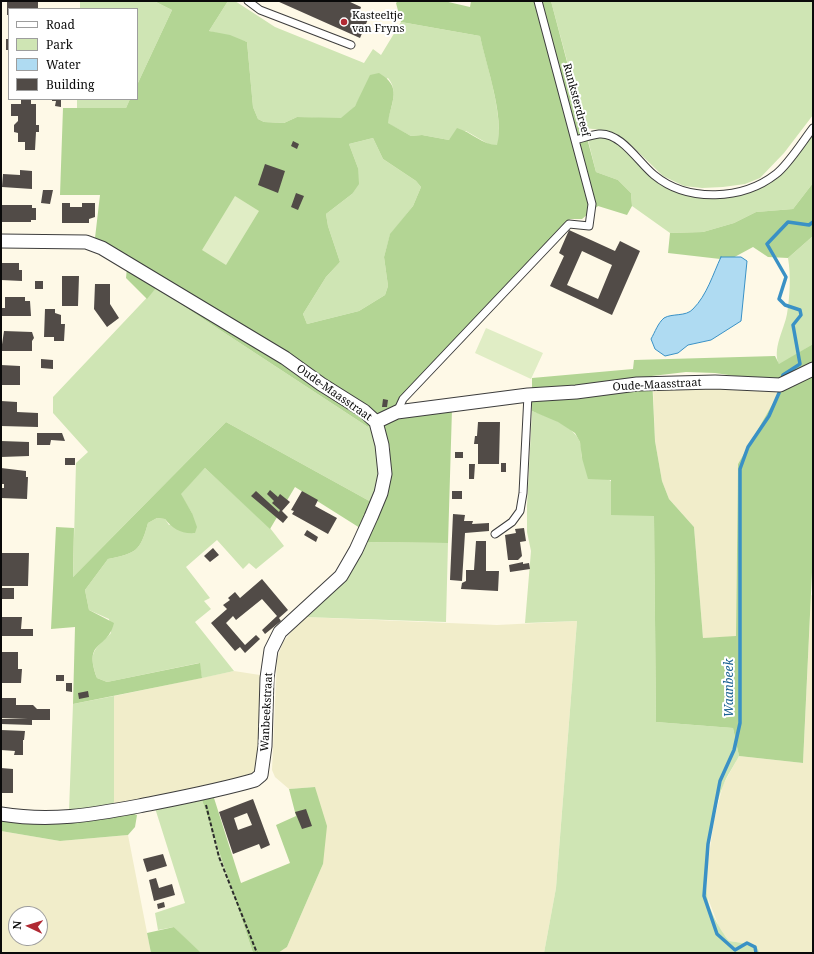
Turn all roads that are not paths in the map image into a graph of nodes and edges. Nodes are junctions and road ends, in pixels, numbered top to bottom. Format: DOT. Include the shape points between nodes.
graph roads {
  1 [pos="248,1"];
  2 [pos="538,1"];
  3 [pos="351,45"];
  4 [pos="813,128"];
  5 [pos="575,140"];
  6 [pos="1,241"];
  7 [pos="813,369"];
  8 [pos="528,395"];
  9 [pos="397,412"];
  10 [pos="376,422"];
  11 [pos="495,534"];
  12 [pos="1,814"];
  1 -- 3 [label="lane" via="260,10"];
  2 -- 5 [label="lane, Runksterdreef"];
  4 -- 5 [label="lane" via="777,173 750,188 726,195 684,191 654,176 620,141 601,134"];
  5 -- 9 [label="lane, Runksterdreef" via="592,204 589,226 569,224 403,399"];
  6 -- 10 [label="street, Oude-Maasstraat" via="86,242 102,248 285,358"];
  7 -- 8 [label="street, Oude-Maasstraat" via="780,386 715,382 637,384"];
  8 -- 9 [label="street, Oude-Maasstraat"];
  8 -- 11 [label="lane" via="520,511 512,522"];
  9 -- 10 [label="street, Oude-Maasstraat"];
  10 -- 12 [label="street, Wanbeekstraat" via="385,474 381,493 356,550 341,576 280,632 271,650 267,678 266,746 261,775 255,780 205,794 99,813 59,818 23,818"];
}
